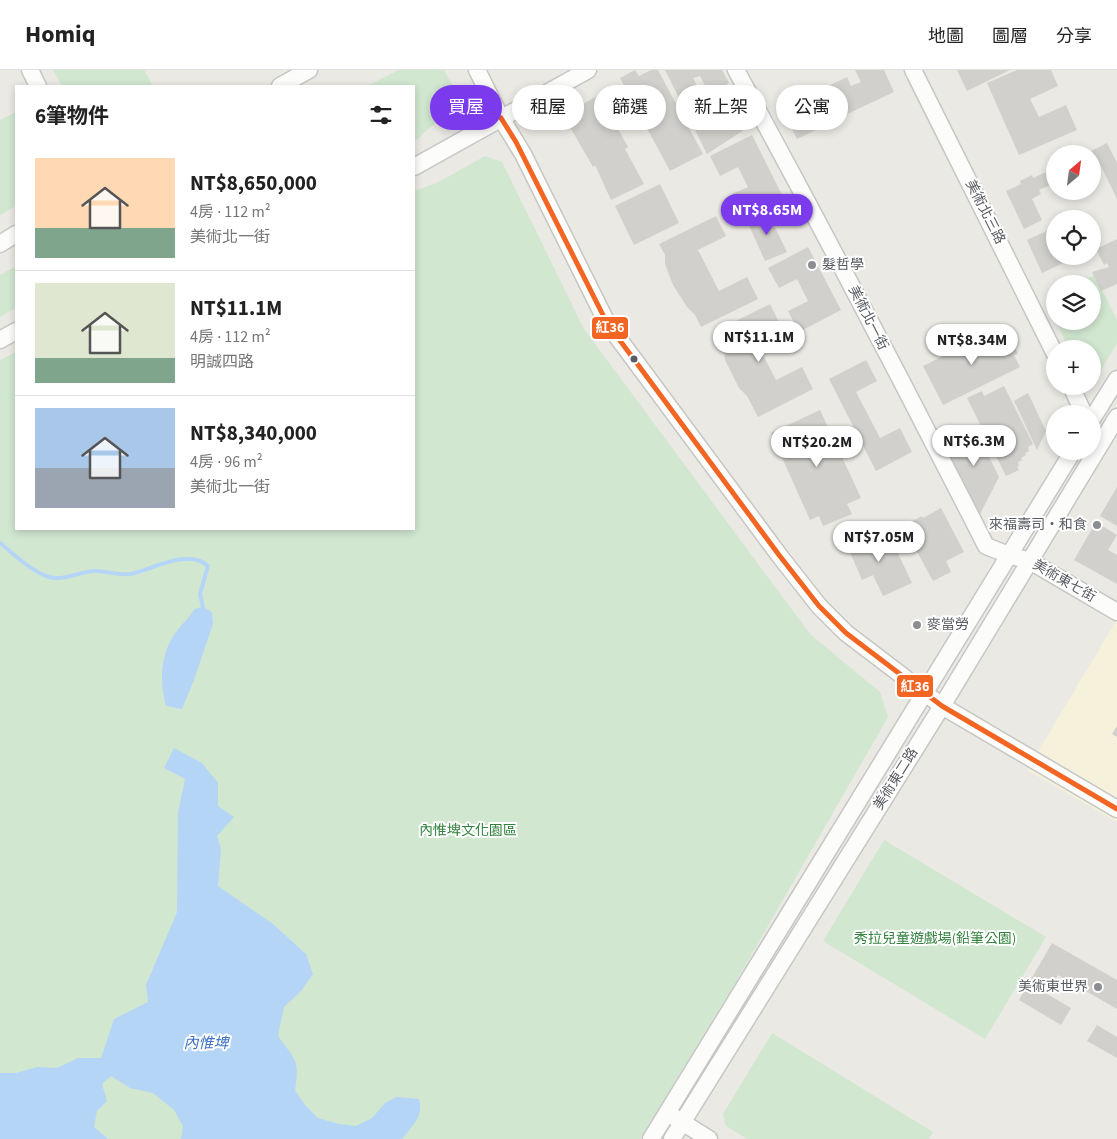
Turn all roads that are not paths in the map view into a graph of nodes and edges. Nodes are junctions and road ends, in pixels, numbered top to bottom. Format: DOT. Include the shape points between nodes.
graph roads {
  1 [pos="30,70"];
  2 [pos="309,70"];
  3 [pos="477,70"];
  4 [pos="588,70"];
  5 [pos="736,70"];
  6 [pos="912,70"];
  7 [pos="38,85"];
  8 [pos="282,85"];
  9 [pos="484,85"];
  10 [pos="502,117"];
  11 [pos="502,120"];
  12 [pos="480,130"];
  13 [pos="415,166"];
  14 [pos="15,235"];
  15 [pos="0,244"];
  16 [pos="15,332"];
  17 [pos="0,340"];
  18 [pos="1048,340"];
  19 [pos="1117,378"];
  20 [pos="1101,405"];
  21 [pos="1117,417"];
  22 [pos="1105,434"];
  23 [pos="1067,460"];
  24 [pos="1009,555"];
  25 [pos="1030,561"];
  26 [pos="1117,612"];
  27 [pos="923,693"];
  28 [pos="942,706"];
  29 [pos="1117,809"];
  30 [pos="667,1113"];
  31 [pos="683,1122"];
  32 [pos="651,1139"];
  33 [pos="672,1139"];
  34 [pos="709,1139"];
  1 -- 7 [label="street"];
  2 -- 8 [label="street"];
  3 -- 9 [label="street"];
  4 -- 10 [label="street"];
  5 -- 24 [label="street, 美術北一街" via="829,241 986,546"];
  6 -- 18 [label="street, 美術北三路"];
  11 -- 27 [label="street" via="520,148 606,323 819,606 846,633"];
  12 -- 13 [label="street"];
  14 -- 15 [label="street"];
  16 -- 17 [label="street"];
  19 -- 20 [label="street"];
  21 -- 22 [label="street, 美術東二路"];
  22 -- 25 [label="street, 美術東二路"];
  23 -- 24 [label="street, 美術東二路"];
  24 -- 25 [label="street, 美術東七街"];
  24 -- 27 [label="street, 美術東二路"];
  25 -- 26 [label="street, 美術東七街"];
  25 -- 28 [label="street, 美術東二路"];
  27 -- 28 [label="street"];
  27 -- 30 [label="street, 美術東二路"];
  28 -- 29 [label="street"];
  28 -- 31 [label="street, 美術東二路"];
  30 -- 31 [label="street"];
  30 -- 32 [label="street, 美術東二路"];
  31 -- 33 [label="street, 美術東二路"];
  31 -- 34 [label="street"];
}
